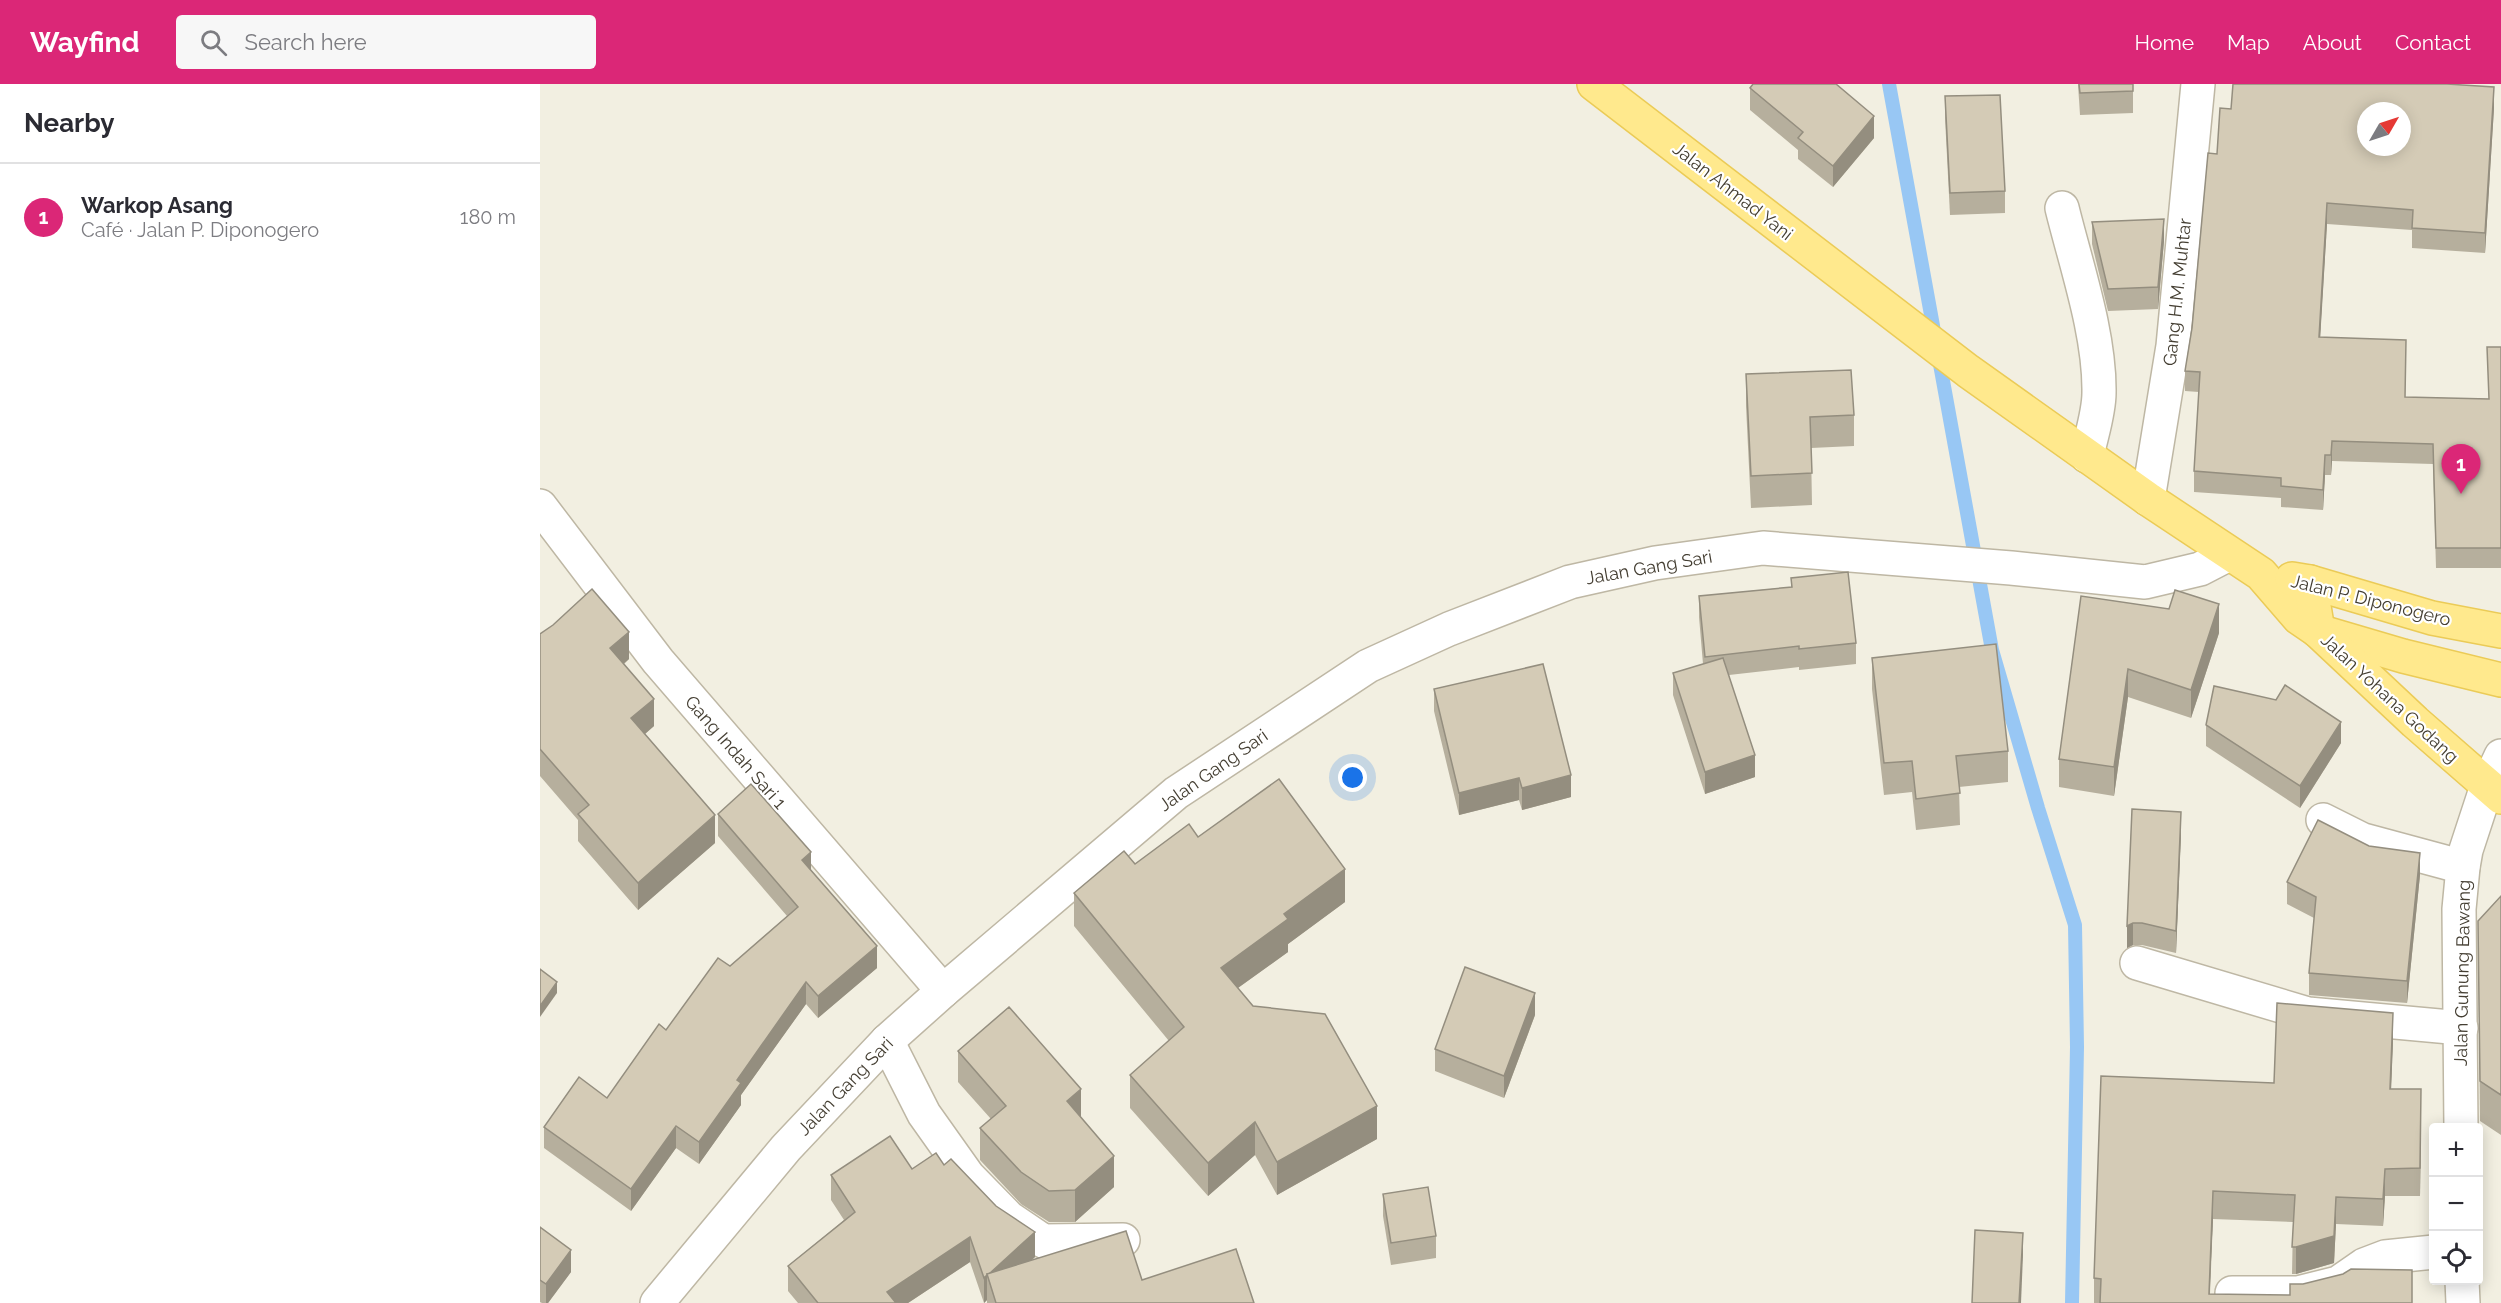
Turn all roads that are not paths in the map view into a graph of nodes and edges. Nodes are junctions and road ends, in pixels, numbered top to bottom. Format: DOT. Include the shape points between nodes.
graph roads {
  1 [pos="1594,84"];
  2 [pos="2198,84"];
  3 [pos="2062,208"];
  4 [pos="2087,456"];
  5 [pos="2148,499"];
  6 [pos="540,506"];
  7 [pos="2229,554"];
  8 [pos="2260,574"];
  9 [pos="2310,582"];
  10 [pos="600,584"];
  11 [pos="574,607"];
  12 [pos="2318,631"];
  13 [pos="2501,631"];
  14 [pos="2501,680"];
  15 [pos="2501,756"];
  16 [pos="2494,791"];
  17 [pos="2323,820"];
  18 [pos="2463,867"];
  19 [pos="2137,963"];
  20 [pos="943,991"];
  21 [pos="2461,1028"];
  22 [pos="888,1041"];
  23 [pos="2461,1123"];
  24 [pos="1123,1240"];
  25 [pos="2429,1252"];
  26 [pos="2462,1285"];
  27 [pos="2232,1293"];
  28 [pos="657,1303"];
  29 [pos="2463,1303"];
  1 -- 4 [label="main road, Jalan Ahmad Yani" via="1968,371"];
  2 -- 5 [label="street, Gang H.M. Muhtar" via="2173,346"];
  3 -- 4 [label="street" via="2098,370 2099,395"];
  4 -- 5 [label="main road, Jalan Ahmad Yani"];
  5 -- 7 [label="main road, Jalan Ahmad Yani"];
  6 -- 10 [label="street, Gang Indah Sari 1"];
  7 -- 8 [label="main road, Jalan Ahmad Yani"];
  7 -- 20 [label="street, Jalan Gang Sari" via="2200,569 2145,582 1763,548 1677,560 1570,582 1449,629 1368,666 1176,793"];
  8 -- 9 [label="main road, Jalan P. Diponogero"];
  8 -- 12 [label="main road, Jalan P. Diponogero" via="2299,618"];
  9 -- 12 [label="main road, Jalan Yohana Godang"];
  9 -- 13 [label="main road, Jalan P. Diponogero" via="2432,618"];
  10 -- 11 [label="street"];
  10 -- 20 [label="street, Gang Indah Sari 1" via="658,661"];
  12 -- 14 [label="main road, Jalan P. Diponogero"];
  12 -- 16 [label="main road, Jalan Yohana Godang"];
  15 -- 16 [label="street, Jalan Gunung Bawang"];
  16 -- 18 [label="street, Jalan Gunung Bawang" via="2466,850"];
  17 -- 18 [label="street" via="2363,840"];
  18 -- 21 [label="street, Jalan Gunung Bawang" via="2459,909"];
  19 -- 21 [label="street" via="2308,1014"];
  20 -- 22 [label="street, Jalan Gang Sari"];
  21 -- 23 [label="street, Jalan Gunung Bawang"];
  22 -- 24 [label="street" via="924,1114 968,1176 1009,1218 1043,1241"];
  22 -- 28 [label="street, Jalan Gang Sari" via="786,1148"];
  25 -- 27 [label="street" via="2385,1257 2364,1265 2338,1283 2298,1293"];
  26 -- 29 [label="street"];
}
